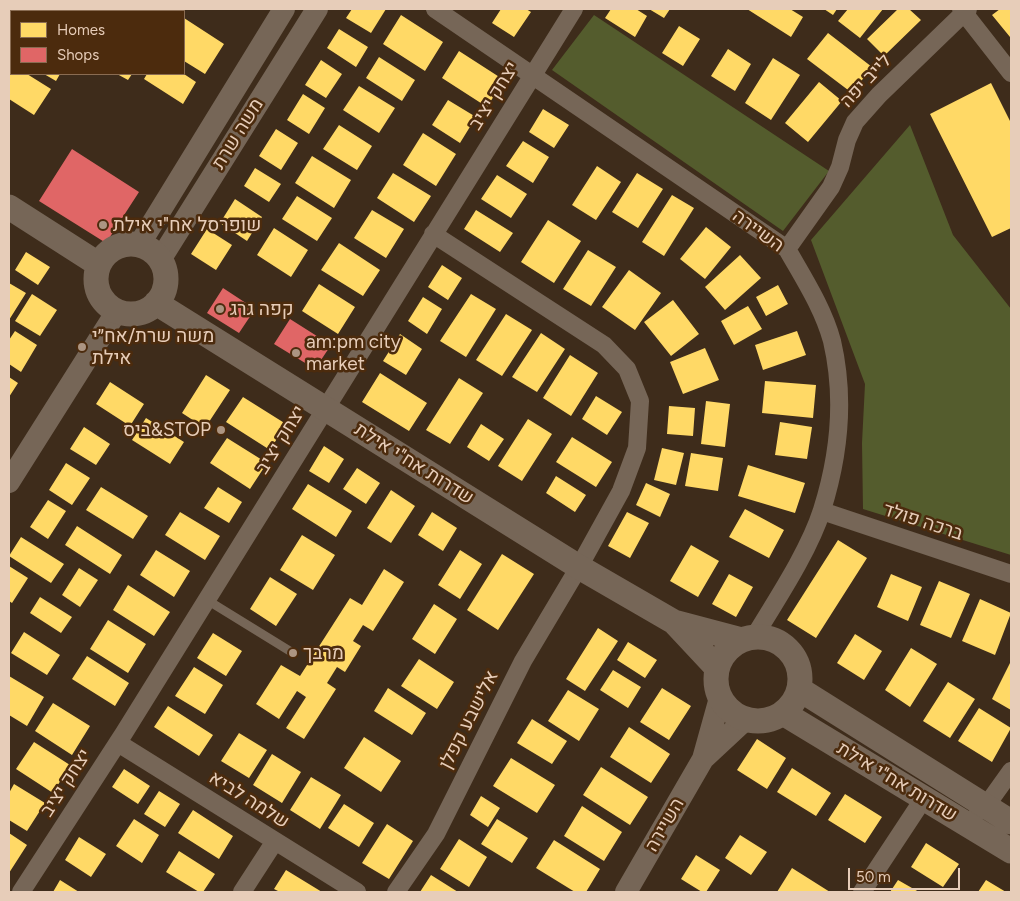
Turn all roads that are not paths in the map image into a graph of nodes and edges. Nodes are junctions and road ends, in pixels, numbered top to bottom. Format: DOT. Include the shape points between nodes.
graph roads {
  1 [pos="284,9"];
  2 [pos="317,9"];
  3 [pos="435,9"];
  4 [pos="574,9"];
  5 [pos="964,10"];
  6 [pos="1011,73"];
  7 [pos="532,75"];
  8 [pos="9,207"];
  9 [pos="433,234"];
  10 [pos="139,245"];
  11 [pos="787,249"];
  12 [pos="160,260"];
  13 [pos="98,264"];
  14 [pos="156,303"];
  15 [pos="117,311"];
  16 [pos="325,409"];
  17 [pos="9,482"];
  18 [pos="822,511"];
  19 [pos="579,567"];
  20 [pos="1011,574"];
  21 [pos="207,600"];
  22 [pos="674,622"];
  23 [pos="748,639"];
  24 [pos="293,654"];
  25 [pos="717,668"];
  26 [pos="798,689"];
  27 [pos="720,698"];
  28 [pos="783,713"];
  29 [pos="746,719"];
  30 [pos="118,743"];
  31 [pos="703,759"];
  32 [pos="1011,771"];
  33 [pos="924,798"];
  34 [pos="986,806"];
  35 [pos="956,817"];
  36 [pos="1011,822"];
  37 [pos="275,841"];
  38 [pos="1011,851"];
  39 [pos="20,892"];
  40 [pos="242,892"];
  41 [pos="357,892"];
  42 [pos="396,892"];
  43 [pos="626,892"];
  44 [pos="862,892"];
  1 -- 10 [label="street, משה שרת"];
  2 -- 12 [label="street, משה שרת"];
  3 -- 7 [label="street, השיירה"];
  4 -- 7 [label="street, יצחק יציב"];
  5 -- 6 [label="street"];
  5 -- 11 [label="street, לייב יפה" via="855,122 831,187"];
  7 -- 9 [label="street, יצחק יציב"];
  7 -- 11 [label="street, השיירה"];
  8 -- 13 [label="main road"];
  9 -- 16 [label="street, יצחק יציב"];
  9 -- 19 [label="street, אלישבע קפלן" via="604,346 627,369 640,401 637,448 621,491"];
  10 -- 12 [label="main road"];
  10 -- 13 [label="main road" via="116,247"];
  11 -- 18 [label="street, השיירה" via="815,298 832,341 840,413"];
  12 -- 14 [label="main road" via="166,277"];
  13 -- 15 [label="main road" via="95,278 98,292 105,303"];
  14 -- 15 [label="main road" via="134,314"];
  14 -- 16 [label="main road, שדרות אח\"י אילת"];
  15 -- 17 [label="street"];
  16 -- 19 [label="main road, שדרות אח\"י אילת"];
  16 -- 21 [label="street, יצחק יציב"];
  18 -- 20 [label="street, ברכה פולד"];
  18 -- 23 [label="street, השיירה" via="795,568"];
  19 -- 22 [label="main road, שדרות אח\"י אילת"];
  19 -- 42 [label="street, אלישבע קפלן" via="523,661 436,834"];
  21 -- 24 [label="lane"];
  21 -- 30 [label="street, יצחק יציב"];
  22 -- 23 [label="main road, שדרות אח\"י אילת"];
  22 -- 25 [label="main road, שדרות אח\"י אילת"];
  23 -- 25 [label="main road" via="726,651"];
  23 -- 26 [label="main road" via="767,638 790,652 800,676"];
  25 -- 27 [label="main road"];
  26 -- 28 [label="main road"];
  26 -- 34 [label="main road, שדרות אח\"י אילת"];
  27 -- 29 [label="main road" via="734,714"];
  27 -- 31 [label="street, השיירה"];
  28 -- 29 [label="main road" via="772,719"];
  28 -- 33 [label="main road, שדרות אח\"י אילת"];
  29 -- 31 [label="street, השיירה"];
  30 -- 37 [label="street, שלמה לביא"];
  30 -- 39 [label="street, יצחק יציב"];
  31 -- 43 [label="street, השיירה"];
  32 -- 34 [label="street"];
  33 -- 35 [label="main road, שדרות אח\"י אילת"];
  33 -- 44 [label="street"];
  34 -- 35 [label="street"];
  34 -- 36 [label="main road, שדרות אח\"י אילת"];
  35 -- 38 [label="main road, שדרות אח\"י אילת"];
  37 -- 40 [label="street"];
  37 -- 41 [label="street, שלמה לביא"];
}
